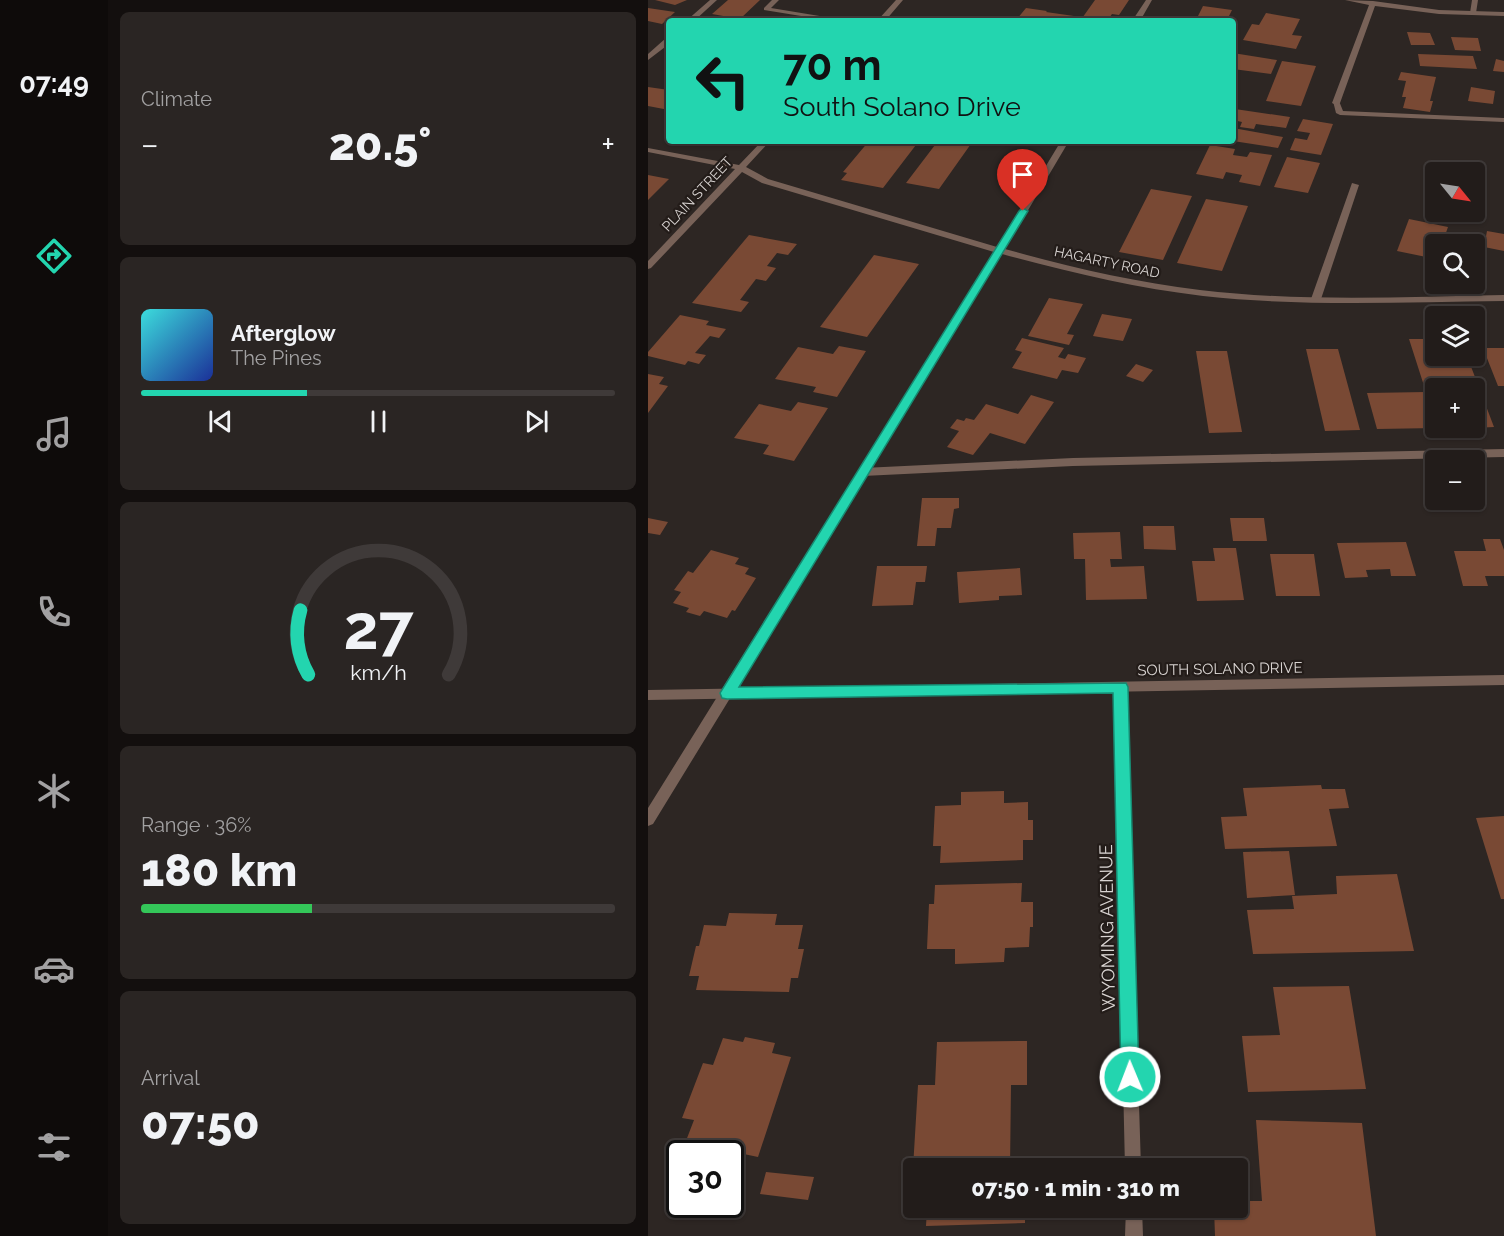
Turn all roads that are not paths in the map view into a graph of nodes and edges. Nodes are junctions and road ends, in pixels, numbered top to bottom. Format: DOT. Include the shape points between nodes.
graph roads {
  1 [pos="714,0"];
  2 [pos="776,0"];
  3 [pos="900,0"];
  4 [pos="1149,0"];
  5 [pos="1348,0"];
  6 [pos="1475,0"];
  7 [pos="1373,3"];
  8 [pos="1473,13"];
  9 [pos="1504,14"];
  10 [pos="693,18"];
  11 [pos="826,18"];
  12 [pos="884,18"];
  13 [pos="1138,18"];
  14 [pos="666,43"];
  15 [pos="648,58"];
  16 [pos="1504,120"];
  17 [pos="763,144"];
  18 [pos="1063,144"];
  19 [pos="648,150"];
  20 [pos="741,168"];
  21 [pos="1355,185"];
  22 [pos="999,251"];
  23 [pos="648,266"];
  24 [pos="1504,298"];
  25 [pos="1316,299"];
  26 [pos="1504,453"];
  27 [pos="863,472"];
  28 [pos="1504,680"];
  29 [pos="1120,687"];
  30 [pos="727,693"];
  31 [pos="648,695"];
  32 [pos="648,820"];
  33 [pos="1132,1158"];
  34 [pos="1134,1218"];
  35 [pos="1134,1236"];
  1 -- 10 [label="street"];
  2 -- 11 [label="street" via="766,9"];
  3 -- 12 [label="street"];
  4 -- 13 [label="street"];
  5 -- 7 [label="street"];
  6 -- 8 [label="street"];
  7 -- 8 [label="street"];
  7 -- 16 [label="street" via="1336,103 1340,113"];
  8 -- 9 [label="street"];
  14 -- 15 [label="street"];
  17 -- 20 [label="street, PLAIN STREET"];
  18 -- 22 [label="street"];
  19 -- 20 [label="street, HAGARTY ROAD"];
  20 -- 22 [label="street, HAGARTY ROAD" via="765,181"];
  20 -- 23 [label="street, PLAIN STREET"];
  21 -- 25 [label="street"];
  22 -- 25 [label="street, HAGARTY ROAD" via="1161,288"];
  22 -- 27 [label="street"];
  24 -- 25 [label="street, HAGARTY ROAD"];
  26 -- 27 [label="street" via="1073,462"];
  27 -- 30 [label="street"];
  28 -- 29 [label="street, SOUTH SOLANO DRIVE"];
  29 -- 30 [label="street, SOUTH SOLANO DRIVE"];
  29 -- 33 [label="street, WYOMING AVENUE"];
  30 -- 31 [label="street, SOUTH SOLANO DRIVE"];
  30 -- 32 [label="street"];
  34 -- 35 [label="street"];
}
